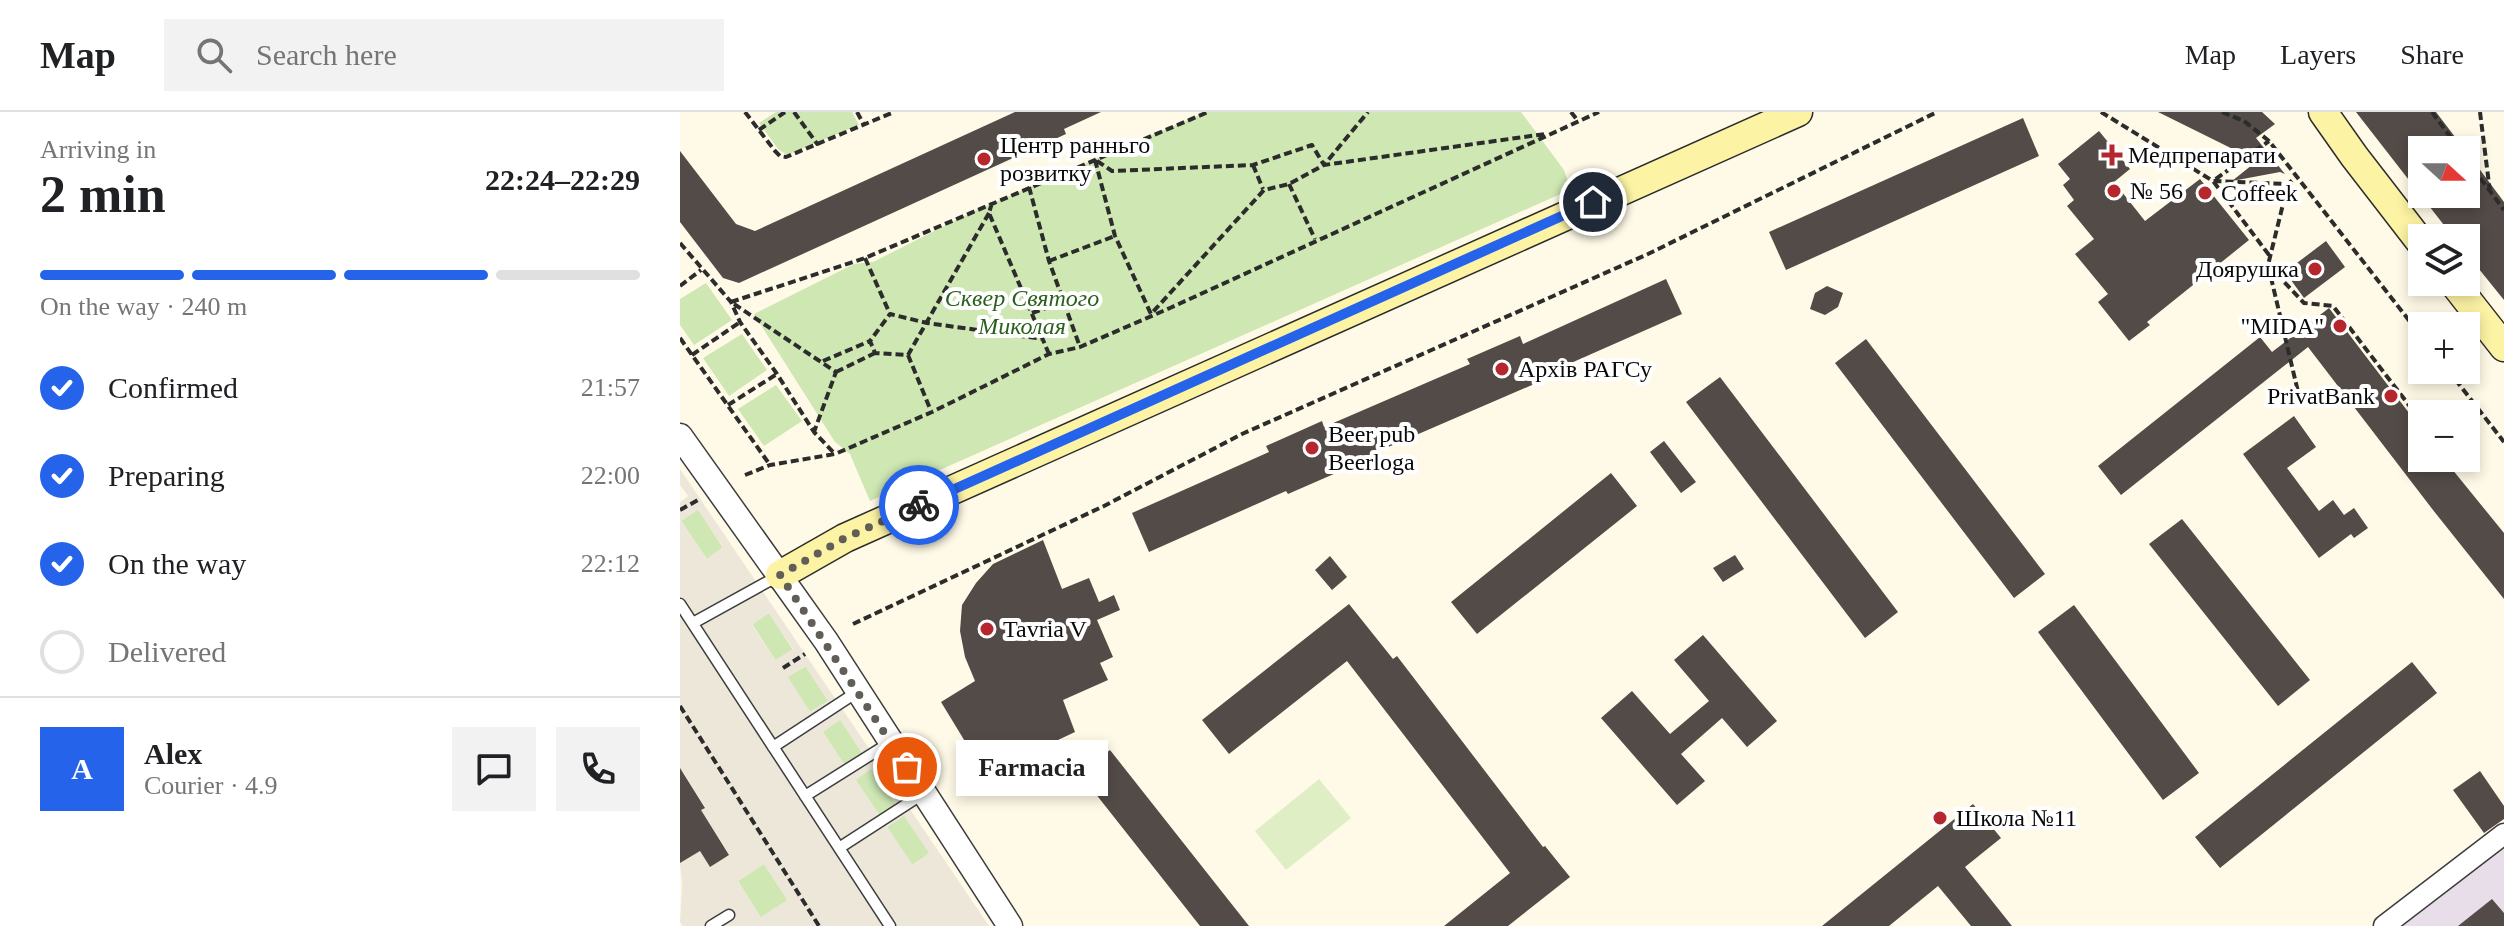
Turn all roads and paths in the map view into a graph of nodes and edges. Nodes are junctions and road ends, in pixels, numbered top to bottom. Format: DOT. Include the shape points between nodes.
graph roads {
  1 [pos="745,112"];
  2 [pos="785,112"];
  3 [pos="794,112"];
  4 [pos="857,112"];
  5 [pos="894,112"];
  6 [pos="1208,112"];
  7 [pos="1368,112"];
  8 [pos="1571,112"];
  9 [pos="1599,112"];
  10 [pos="1798,112"];
  11 [pos="1937,112"];
  12 [pos="2101,112"];
  13 [pos="2222,112"];
  14 [pos="2432,112"];
  15 [pos="2480,112"];
  16 [pos="2323,115"];
  17 [pos="1578,121"];
  18 [pos="864,125"];
  19 [pos="759,130"];
  20 [pos="1550,134"];
  21 [pos="2450,136"];
  22 [pos="2269,141"];
  23 [pos="818,145"];
  24 [pos="1095,160"];
  25 [pos="1253,165"];
  26 [pos="1324,165"];
  27 [pos="2297,177"];
  28 [pos="2480,178"];
  29 [pos="2213,181"];
  30 [pos="1289,184"];
  31 [pos="2288,184"];
  32 [pos="1029,187"];
  33 [pos="1264,190"];
  34 [pos="2490,192"];
  35 [pos="992,203"];
  36 [pos="2504,210"];
  37 [pos="989,213"];
  38 [pos="2408,226"];
  39 [pos="1115,236"];
  40 [pos="1315,240"];
  41 [pos="680,243"];
  42 [pos="680,254"];
  43 [pos="2270,256"];
  44 [pos="691,258"];
  45 [pos="865,258"];
  46 [pos="1049,261"];
  47 [pos="2268,265"];
  48 [pos="701,270"];
  49 [pos="680,286"];
  50 [pos="2464,296"];
  51 [pos="731,302"];
  52 [pos="1063,302"];
  53 [pos="1032,313"];
  54 [pos="890,314"];
  55 [pos="1151,314"];
  56 [pos="2408,319"];
  57 [pos="740,322"];
  58 [pos="927,323"];
  59 [pos="680,338"];
  60 [pos="1043,339"];
  61 [pos="870,341"];
  62 [pos="1080,347"];
  63 [pos="2504,347"];
  64 [pos="875,353"];
  65 [pos="1049,354"];
  66 [pos="692,355"];
  67 [pos="908,355"];
  68 [pos="823,361"];
  69 [pos="836,372"];
  70 [pos="777,374"];
  71 [pos="2459,384"];
  72 [pos="2299,396"];
  73 [pos="2408,404"];
  74 [pos="728,405"];
  75 [pos="932,412"];
  76 [pos="814,432"];
  77 [pos="680,438"];
  78 [pos="2504,442"];
  79 [pos="835,454"];
  80 [pos="770,465"];
  81 [pos="745,475"];
  82 [pos="700,498"];
  83 [pos="680,510"];
  84 [pos="780,575"];
  85 [pos="680,604"];
  86 [pos="693,623"];
  87 [pos="853,624"];
  88 [pos="805,654"];
  89 [pos="783,668"];
  90 [pos="859,691"];
  91 [pos="680,706"];
  92 [pos="891,742"];
  93 [pos="773,747"];
  94 [pos="924,793"];
  95 [pos="805,796"];
  96 [pos="2504,834"];
  97 [pos="839,848"];
  98 [pos="729,915"];
  99 [pos="711,926"];
  100 [pos="819,926"];
  101 [pos="890,926"];
  102 [pos="1010,926"];
  103 [pos="2384,926"];
  1 -- 19 [label="path"];
  2 -- 19 [label="path"];
  3 -- 23 [label="path"];
  4 -- 18 [label="path"];
  5 -- 18 [label="path"];
  6 -- 24 [label="path"];
  7 -- 26 [label="path"];
  8 -- 17 [label="path"];
  9 -- 17 [label="path"];
  10 -- 84 [label="main road" via="845,538"];
  11 -- 87 [label="path" via="1648,254 1242,434 1104,506"];
  12 -- 29 [label="path"];
  13 -- 22 [label="path"];
  14 -- 21 [label="path"];
  15 -- 34 [label="path"];
  16 -- 38 [label="main road"];
  17 -- 20 [label="path"];
  18 -- 23 [label="path"];
  19 -- 23 [label="path" via="780,156"];
  20 -- 26 [label="path"];
  20 -- 40 [label="path"];
  22 -- 27 [label="path"];
  22 -- 29 [label="path"];
  24 -- 25 [label="path" via="1112,171"];
  24 -- 32 [label="path"];
  24 -- 39 [label="path"];
  25 -- 26 [label="path" via="1312,145"];
  25 -- 33 [label="path"];
  26 -- 30 [label="path"];
  27 -- 31 [label="path"];
  27 -- 56 [label="path"];
  28 -- 34 [label="path"];
  29 -- 31 [label="path"];
  29 -- 43 [label="path"];
  30 -- 33 [label="path"];
  30 -- 40 [label="path"];
  31 -- 43 [label="path"];
  32 -- 35 [label="path"];
  32 -- 46 [label="path"];
  33 -- 55 [label="path"];
  34 -- 36 [label="path"];
  35 -- 37 [label="path"];
  35 -- 45 [label="path"];
  37 -- 53 [label="path"];
  37 -- 58 [label="path"];
  39 -- 46 [label="path"];
  39 -- 55 [label="path"];
  40 -- 55 [label="path"];
  41 -- 44 [label="path"];
  42 -- 44 [label="path"];
  43 -- 47 [label="path"];
  44 -- 48 [label="path"];
  45 -- 51 [label="path"];
  45 -- 54 [label="path"];
  46 -- 52 [label="path"];
  47 -- 72 [label="path"];
  47 -- 73 [label="path" via="2304,303 2333,306"];
  48 -- 49 [label="path"];
  48 -- 51 [label="path"];
  50 -- 63 [label="main road"];
  51 -- 57 [label="path"];
  51 -- 68 [label="path"];
  52 -- 53 [label="path"];
  52 -- 62 [label="path"];
  53 -- 60 [label="path"];
  54 -- 58 [label="path"];
  54 -- 61 [label="path"];
  55 -- 62 [label="path"];
  57 -- 66 [label="path"];
  57 -- 70 [label="path"];
  58 -- 60 [label="path"];
  58 -- 67 [label="path"];
  59 -- 66 [label="path"];
  60 -- 65 [label="path"];
  61 -- 64 [label="path"];
  61 -- 68 [label="path"];
  62 -- 65 [label="path"];
  64 -- 67 [label="path"];
  64 -- 69 [label="path"];
  65 -- 75 [label="path"];
  66 -- 74 [label="path"];
  67 -- 75 [label="path"];
  68 -- 69 [label="path"];
  69 -- 76 [label="path"];
  70 -- 74 [label="path"];
  70 -- 76 [label="path"];
  71 -- 78 [label="path"];
  74 -- 80 [label="path"];
  75 -- 79 [label="path"];
  76 -- 79 [label="path"];
  77 -- 84 [label="street"];
  79 -- 80 [label="path"];
  80 -- 81 [label="path"];
  82 -- 83 [label="path"];
  84 -- 86 [label="lane"];
  84 -- 90 [label="street"];
  85 -- 86 [label="lane"];
  86 -- 93 [label="lane"];
  88 -- 89 [label="path"];
  90 -- 92 [label="street"];
  90 -- 93 [label="lane"];
  91 -- 100 [label="path"];
  92 -- 94 [label="street"];
  92 -- 95 [label="lane"];
  93 -- 95 [label="lane"];
  94 -- 97 [label="lane"];
  94 -- 102 [label="street"];
  95 -- 97 [label="lane"];
  96 -- 103 [label="street"];
  97 -- 101 [label="lane"];
  98 -- 99 [label="lane"];
}
